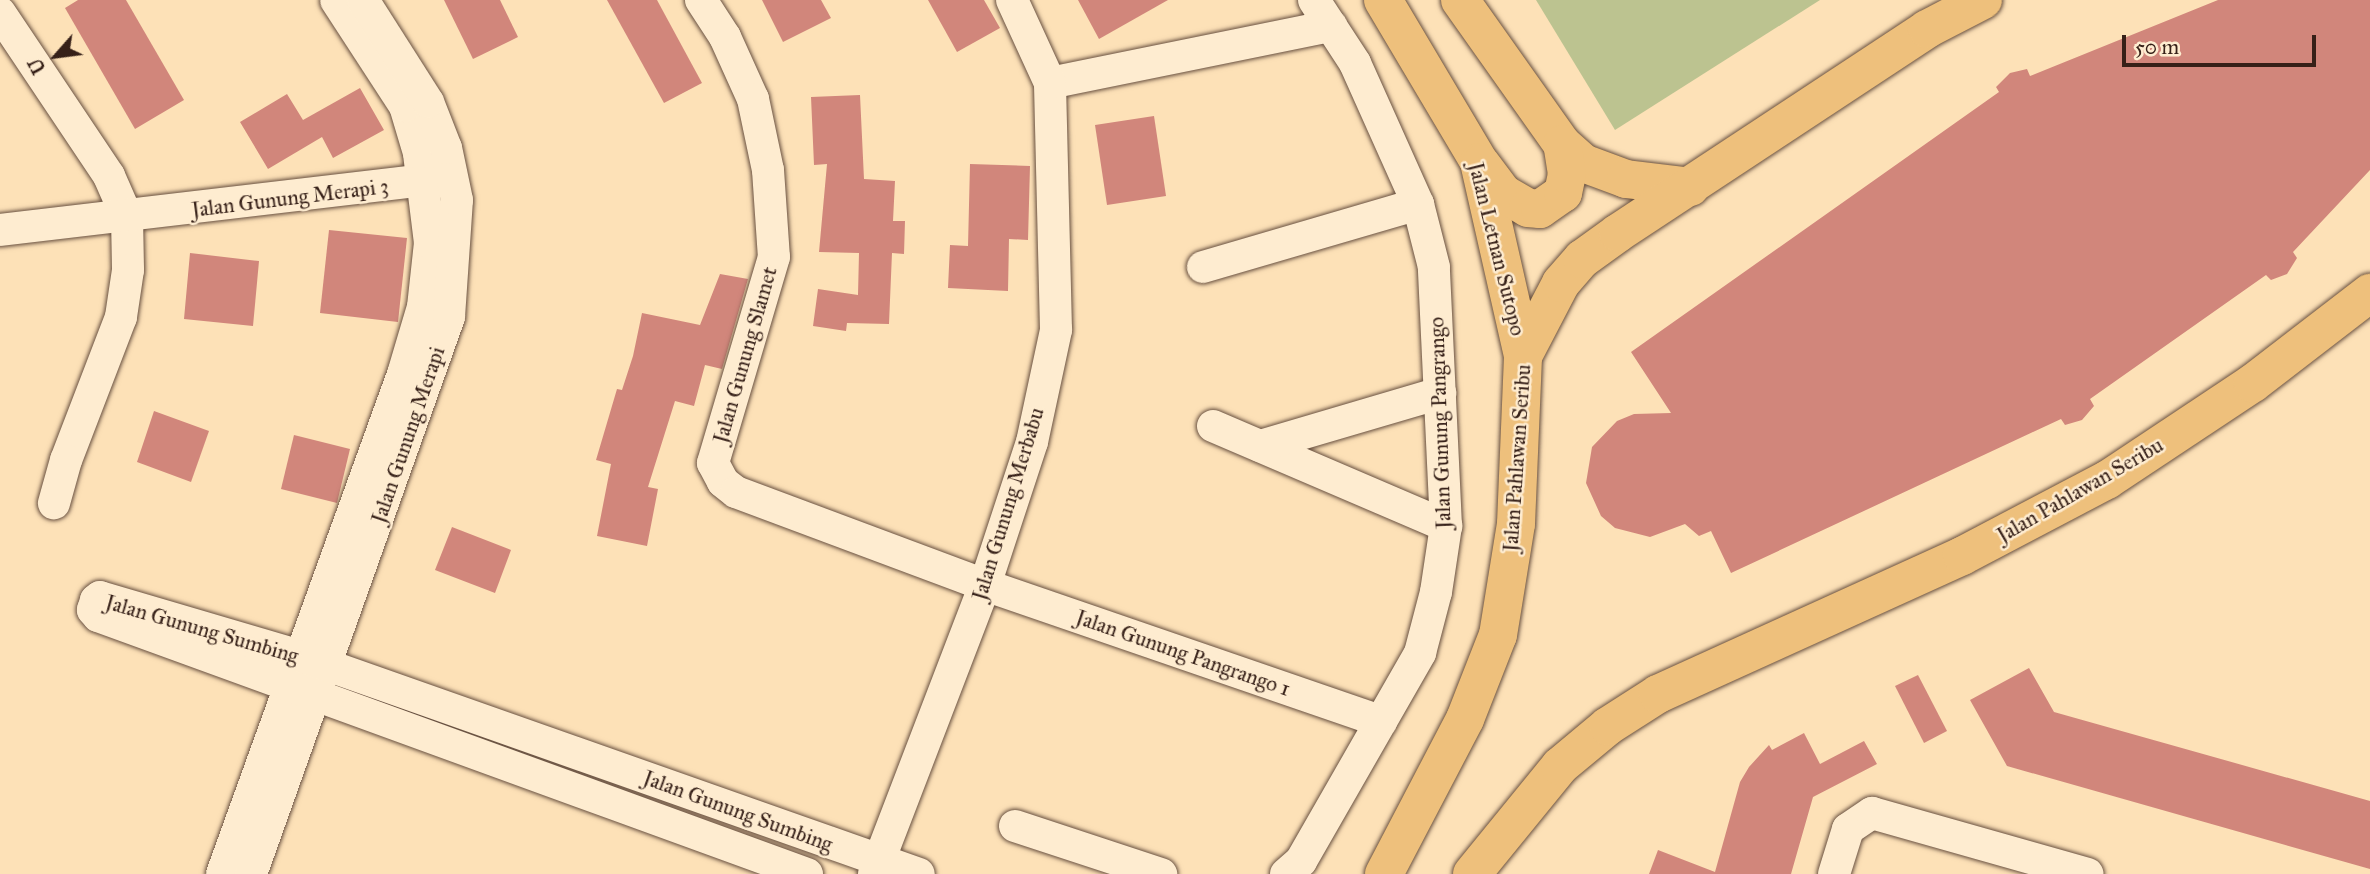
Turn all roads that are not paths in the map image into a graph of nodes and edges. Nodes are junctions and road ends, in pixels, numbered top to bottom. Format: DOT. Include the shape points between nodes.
graph roads {
  1 [pos="336,0"];
  2 [pos="363,0"];
  3 [pos="701,0"];
  4 [pos="1012,0"];
  5 [pos="1383,0"];
  6 [pos="1460,0"];
  7 [pos="1983,0"];
  8 [pos="0,13"];
  9 [pos="1322,13"];
  10 [pos="1051,83"];
  11 [pos="1562,144"];
  12 [pos="1479,162"];
  13 [pos="438,179"];
  14 [pos="1691,187"];
  15 [pos="1418,204"];
  16 [pos="127,217"];
  17 [pos="0,230"];
  18 [pos="1203,267"];
  19 [pos="2370,293"];
  20 [pos="1523,355"];
  21 [pos="1440,393"];
  22 [pos="1213,426"];
  23 [pos="1260,446"];
  24 [pos="54,503"];
  25 [pos="1446,526"];
  26 [pos="985,584"];
  27 [pos="309,674"];
  28 [pos="1381,721"];
  29 [pos="1014,826"];
  30 [pos="876,868"];
  31 [pos="222,874"];
  32 [pos="251,874"];
  33 [pos="807,874"];
  34 [pos="919,874"];
  35 [pos="1161,874"];
  36 [pos="1286,874"];
  37 [pos="1384,874"];
  38 [pos="1472,874"];
  39 [pos="1834,874"];
  40 [pos="2088,874"];
  1 -- 13 [label="street, Jalan Gunung Merapi" via="405,106"];
  2 -- 13 [label="street, Jalan Gunung Merapi" via="428,102"];
  3 -- 26 [label="street, Jalan Gunung Slamet" via="725,37 753,99 768,170 774,257 713,463 723,482 736,492"];
  4 -- 10 [label="street, Jalan Gunung Merbabu"];
  5 -- 12 [label="main road, Jalan Letnan Sutopo"];
  6 -- 11 [label="main road"];
  7 -- 14 [label="main road, Jalan Pahlawan Seribu" via="1927,29"];
  8 -- 16 [label="street" via="109,176"];
  9 -- 10 [label="street"];
  9 -- 15 [label="street, Jalan Gunung Pangrango" via="1355,63"];
  10 -- 26 [label="street, Jalan Gunung Merbabu" via="1056,330 1032,442"];
  11 -- 12 [label="main road" via="1567,174 1563,193 1540,209 1528,208 1504,194"];
  11 -- 14 [label="main road" via="1603,173"];
  12 -- 20 [label="main road, Jalan Letnan Sutopo"];
  13 -- 16 [label="street, Jalan Gunung Merapi 3"];
  13 -- 27 [label="street, Jalan Gunung Merapi" via="423,307"];
  14 -- 20 [label="main road, Jalan Pahlawan Seribu" via="1582,259 1540,317"];
  15 -- 18 [label="street"];
  15 -- 21 [label="street, Jalan Gunung Pangrango" via="1434,267"];
  16 -- 17 [label="street, Jalan Gunung Merapi 3"];
  16 -- 24 [label="street" via="128,270 121,317"];
  19 -- 38 [label="main road, Jalan Pahlawan Seribu" via="2253,383 2107,480 1962,556 1648,700 1560,766"];
  20 -- 37 [label="main road, Jalan Pahlawan Seribu" via="1516,524 1498,635 1465,719"];
  21 -- 23 [label="street"];
  21 -- 25 [label="street, Jalan Gunung Pangrango"];
  22 -- 23 [label="street"];
  23 -- 25 [label="street"];
  25 -- 28 [label="street, Jalan Gunung Pangrango" via="1420,653"];
  26 -- 28 [label="street, Jalan Gunung Pangrango 1"];
  26 -- 30 [label="street, Jalan Gunung Merbabu"];
  27 -- 27 [label="street, Jalan Gunung Sumbing" via="98,616 93,610 96,600 100,597"];
  27 -- 30 [label="street, Jalan Gunung Sumbing"];
  27 -- 31 [label="street, Jalan Gunung Merapi"];
  27 -- 32 [label="street, Jalan Gunung Merapi"];
  27 -- 33 [label="street, Jalan Gunung Sumbing"];
  28 -- 36 [label="street, Jalan Gunung Pangrango" via="1301,861"];
  29 -- 35 [label="street"];
  30 -- 34 [label="street, Jalan Gunung Sumbing"];
  39 -- 40 [label="street" via="1848,829 1872,813"];
}
